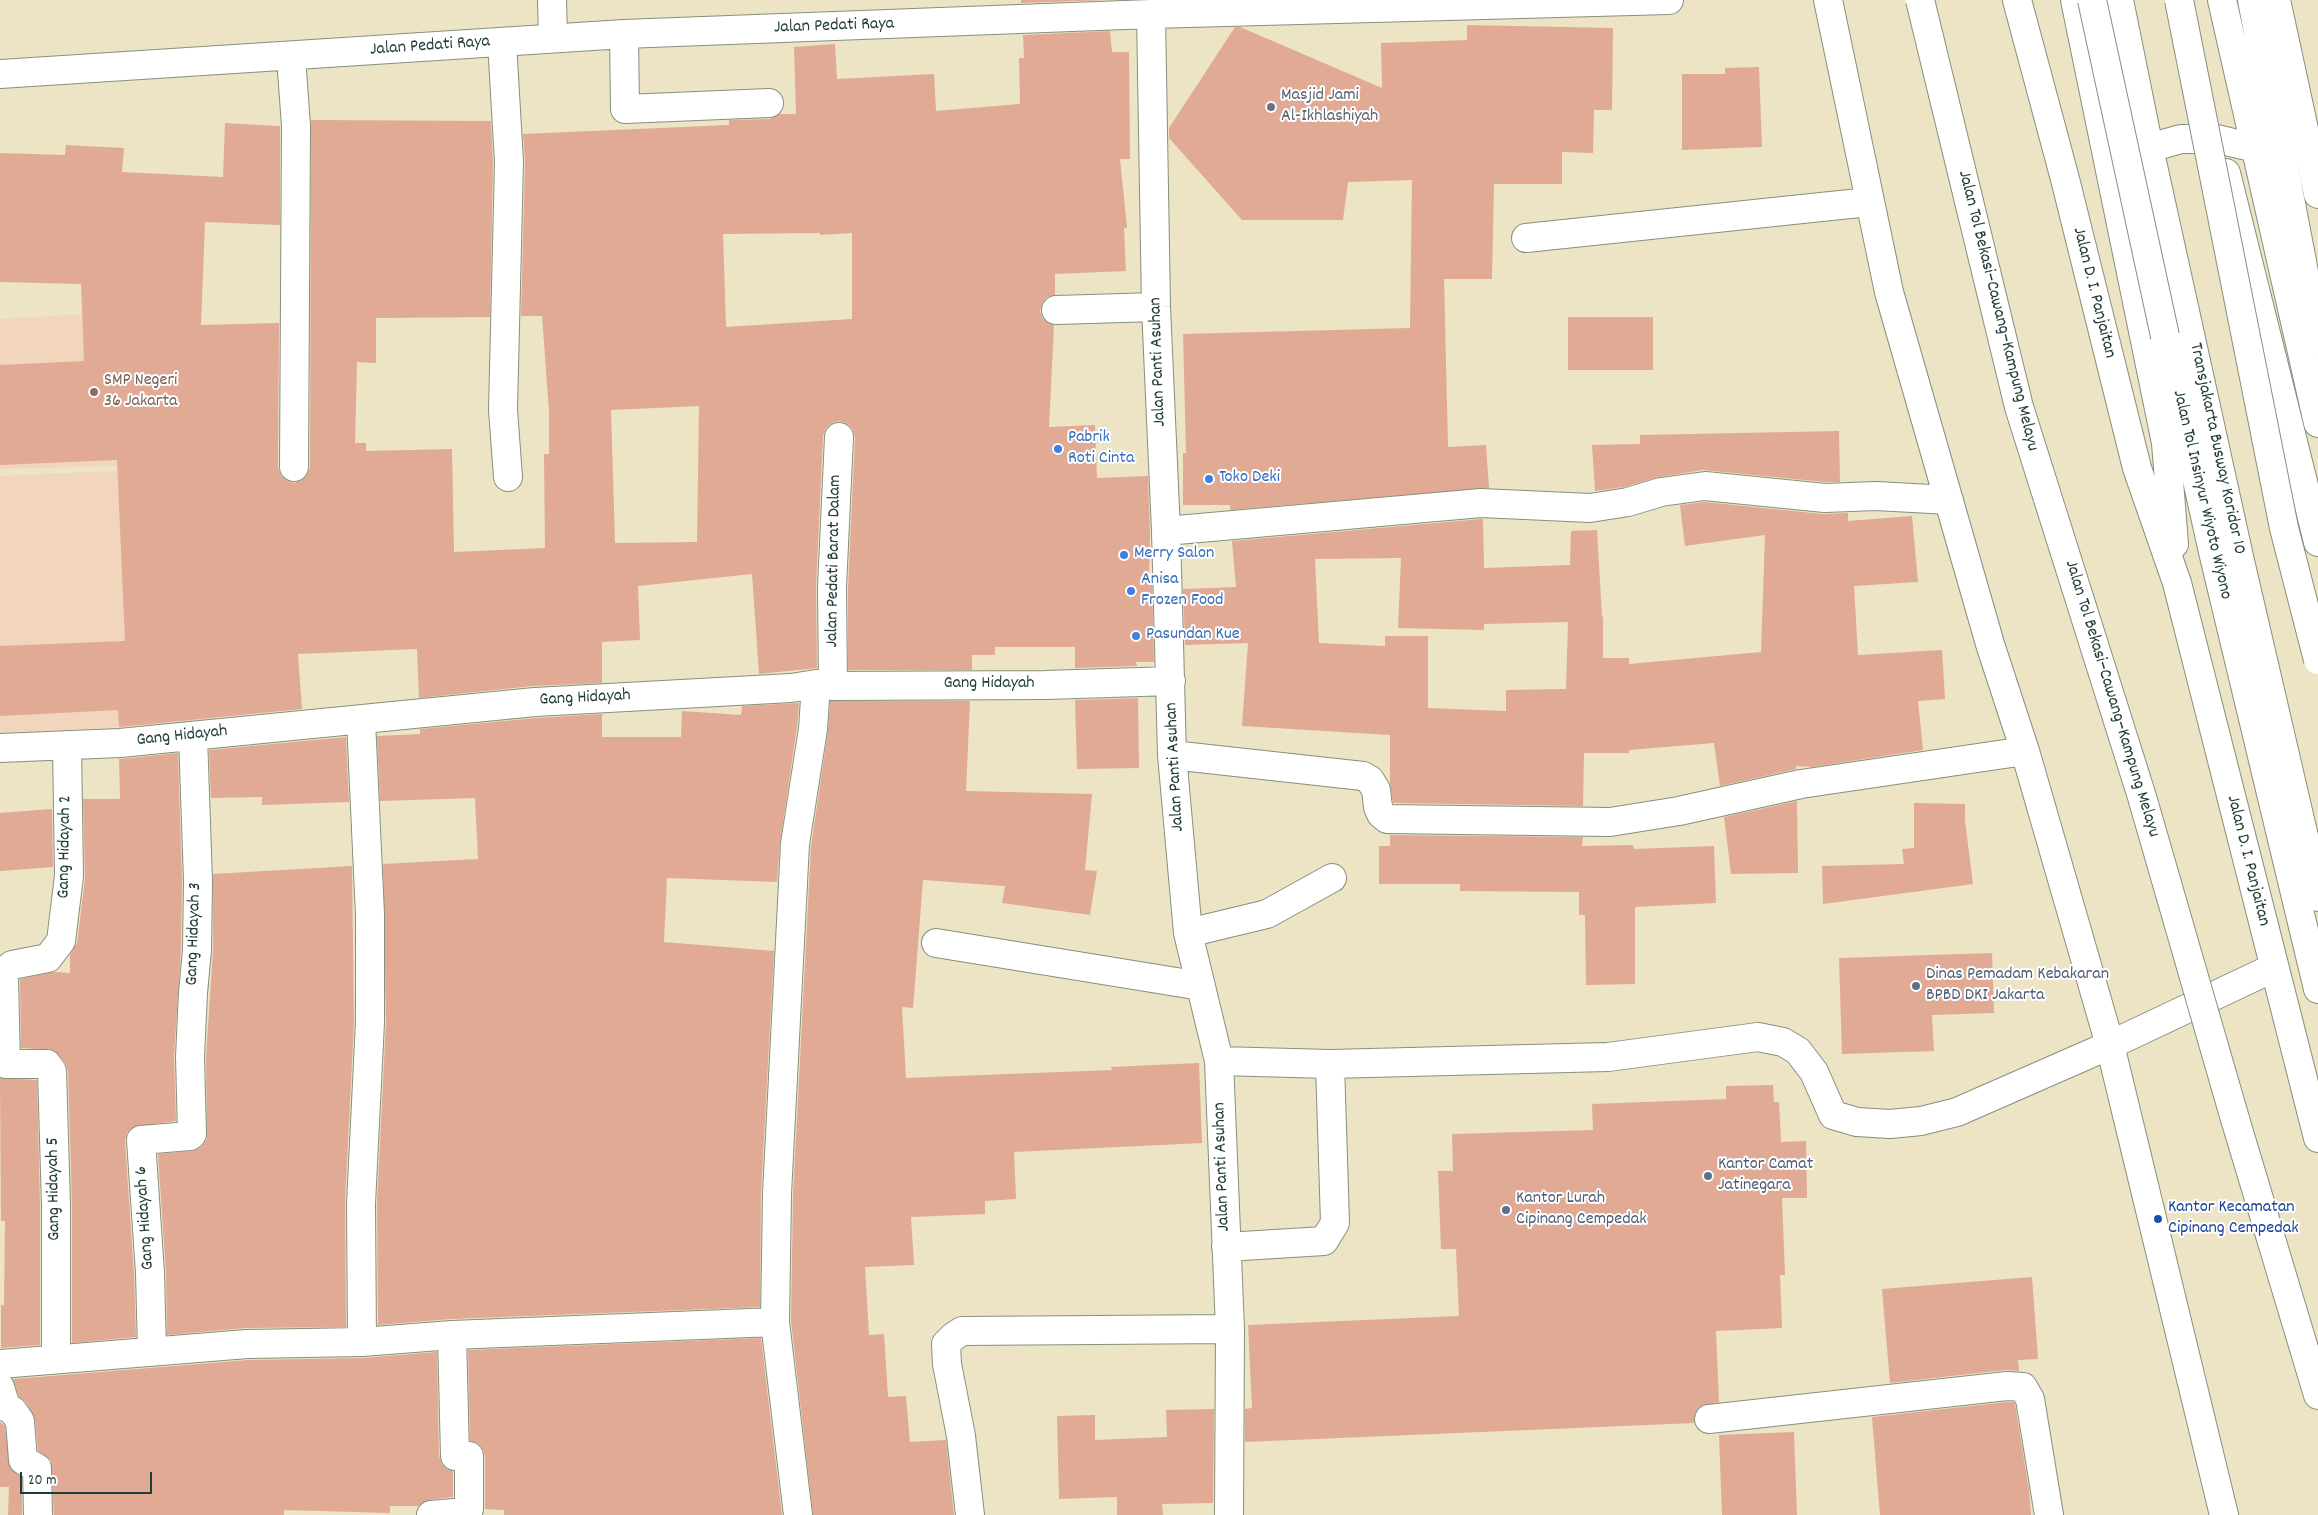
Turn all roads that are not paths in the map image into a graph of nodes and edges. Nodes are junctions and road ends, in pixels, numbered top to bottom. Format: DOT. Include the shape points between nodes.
graph roads {
  1 [pos="552,0"];
  2 [pos="1669,0"];
  3 [pos="1828,0"];
  4 [pos="1920,0"];
  5 [pos="2017,0"];
  6 [pos="2075,0"];
  7 [pos="2092,0"];
  8 [pos="2119,0"];
  9 [pos="2179,0"];
  10 [pos="2190,0"];
  11 [pos="2222,0"];
  12 [pos="2252,0"];
  13 [pos="2276,0"];
  14 [pos="1196,7"];
  15 [pos="1115,9"];
  16 [pos="1151,14"];
  17 [pos="624,34"];
  18 [pos="553,38"];
  19 [pos="502,42"];
  20 [pos="291,57"];
  21 [pos="0,74"];
  22 [pos="770,103"];
  23 [pos="2217,139"];
  24 [pos="2149,148"];
  25 [pos="2255,148"];
  26 [pos="2111,169"];
  27 [pos="2318,194"];
  28 [pos="1868,202"];
  29 [pos="1526,238"];
  30 [pos="1156,307"];
  31 [pos="1056,310"];
  32 [pos="2318,347"];
  33 [pos="2318,423"];
  34 [pos="839,437"];
  35 [pos="294,467"];
  36 [pos="508,477"];
  37 [pos="1949,500"];
  38 [pos="1166,531"];
  39 [pos="2318,542"];
  40 [pos="2177,583"];
  41 [pos="2318,660"];
  42 [pos="1172,681"];
  43 [pos="825,685"];
  44 [pos="361,720"];
  45 [pos="192,736"];
  46 [pos="66,745"];
  47 [pos="0,748"];
  48 [pos="2025,750"];
  49 [pos="1172,755"];
  50 [pos="1332,878"];
  51 [pos="2318,897"];
  52 [pos="1188,933"];
  53 [pos="936,943"];
  54 [pos="2274,968"];
  55 [pos="1201,986"];
  56 [pos="2318,989"];
  57 [pos="2110,1045"];
  58 [pos="1219,1061"];
  59 [pos="5,1062"];
  60 [pos="1330,1064"];
  61 [pos="192,1132"];
  62 [pos="2318,1138"];
  63 [pos="1226,1247"];
  64 [pos="775,1322"];
  65 [pos="1230,1328"];
  66 [pos="452,1335"];
  67 [pos="362,1342"];
  68 [pos="152,1351"];
  69 [pos="56,1359"];
  70 [pos="0,1364"];
  71 [pos="0,1387"];
  72 [pos="2318,1395"];
  73 [pos="1709,1418"];
  74 [pos="38,1515"];
  75 [pos="431,1515"];
  76 [pos="798,1515"];
  77 [pos="970,1515"];
  78 [pos="1229,1515"];
  79 [pos="2049,1515"];
  80 [pos="2224,1515"];
  1 -- 18 [label="main road"];
  2 -- 14 [label="main road, Jalan Pedati Raya"];
  3 -- 28 [label="main road"];
  4 -- 72 [label="main road, Jalan Tol Bekasi–Cawang–Kampung Melayu, bridge" via="2019,407 2142,797"];
  5 -- 40 [label="main road, Jalan D. I. Panjaitan" via="2066,179 2136,468"];
  6 -- 26 [label="main road, Jalan D. I. Panjaitan"];
  7 -- 56 [label="main road, Jalan Tol Insinyur Wiyoto Wiyono, bridge" via="2213,552"];
  8 -- 24 [label="main road, Transjakarta Busway Koridor 10"];
  9 -- 41 [label="main road, bridge" via="2284,528"];
  10 -- 23 [label="main road"];
  11 -- 25 [label="main road"];
  12 -- 32 [label="main road"];
  13 -- 27 [label="main road"];
  14 -- 16 [label="main road, Jalan Pedati Raya"];
  15 -- 16 [label="main road, Jalan Pedati Raya"];
  15 -- 17 [label="main road, Jalan Pedati Raya"];
  16 -- 30 [label="main road, Jalan Panti Asuhan"];
  17 -- 18 [label="main road, Jalan Pedati Raya"];
  17 -- 22 [label="main road" via="625,109"];
  18 -- 19 [label="main road, Jalan Pedati Raya"];
  19 -- 20 [label="main road, Jalan Pedati Raya"];
  19 -- 36 [label="main road" via="509,162 503,410"];
  20 -- 21 [label="main road, Jalan Pedati Raya"];
  20 -- 35 [label="main road" via="296,126"];
  23 -- 24 [label="main road" via="2181,139"];
  23 -- 25 [label="main road"];
  23 -- 39 [label="main road"];
  24 -- 26 [label="main road"];
  24 -- 51 [label="main road, Transjakarta Busway Koridor 10"];
  25 -- 33 [label="main road"];
  26 -- 40 [label="main road, Jalan D. I. Panjaitan" via="2166,443"];
  28 -- 29 [label="main road"];
  28 -- 37 [label="main road" via="1889,292"];
  30 -- 31 [label="main road"];
  30 -- 38 [label="main road, Jalan Panti Asuhan"];
  34 -- 43 [label="main road, Jalan Pedati Barat Dalam"];
  37 -- 38 [label="main road" via="1876,496 1825,498 1704,486 1590,508 1481,503"];
  37 -- 48 [label="main road" via="1990,644"];
  38 -- 42 [label="main road, Jalan Panti Asuhan"];
  40 -- 54 [label="main road, Jalan D. I. Panjaitan"];
  42 -- 43 [label="main road, Gang Hidayah" via="1046,685"];
  42 -- 49 [label="main road, Jalan Panti Asuhan"];
  43 -- 44 [label="main road, Gang Hidayah" via="535,702"];
  43 -- 64 [label="main road, Jalan Pedati Barat Dalam" via="813,729 795,844 777,1194"];
  44 -- 45 [label="main road, Gang Hidayah"];
  44 -- 67 [label="main road" via="370,915 370,1022 361,1204"];
  45 -- 46 [label="main road, Gang Hidayah"];
  45 -- 61 [label="main road, Gang Hidayah 3" via="198,881 190,1057"];
  46 -- 47 [label="main road, Gang Hidayah"];
  46 -- 59 [label="main road, Gang Hidayah 2" via="70,876 61,941 48,958 12,965 6,970"];
  48 -- 49 [label="main road" via="1801,784 1610,822 1387,819 1381,814 1373,785 1363,776"];
  48 -- 57 [label="main road"];
  49 -- 52 [label="main road, Jalan Panti Asuhan"];
  50 -- 52 [label="main road" via="1267,914"];
  52 -- 55 [label="main road, Jalan Panti Asuhan"];
  53 -- 55 [label="main road"];
  54 -- 57 [label="main road"];
  54 -- 62 [label="main road, Jalan D. I. Panjaitan"];
  55 -- 58 [label="main road, Jalan Panti Asuhan"];
  57 -- 60 [label="main road" via="1957,1112 1920,1122 1890,1124 1857,1122 1833,1115 1814,1072 1798,1051 1783,1042 1758,1037 1608,1057"];
  57 -- 80 [label="main road"];
  58 -- 60 [label="main road"];
  58 -- 63 [label="main road, Jalan Panti Asuhan"];
  59 -- 69 [label="main road, Gang Hidayah 5" via="47,1064 52,1071"];
  60 -- 63 [label="main road" via="1336,1223 1324,1241"];
  61 -- 68 [label="main road, Gang Hidayah 6" via="190,1136 140,1140"];
  63 -- 65 [label="main road, Jalan Panti Asuhan"];
  64 -- 66 [label="main road"];
  64 -- 76 [label="main road, Jalan Pedati Barat Dalam"];
  65 -- 77 [label="main road" via="962,1331 952,1337 946,1344 947,1364 961,1436"];
  65 -- 78 [label="main road, Jalan Panti Asuhan"];
  66 -- 67 [label="main road"];
  66 -- 75 [label="main road" via="455,1456 468,1456 468,1509 466,1512"];
  67 -- 68 [label="main road" via="247,1344"];
  68 -- 69 [label="main road"];
  69 -- 70 [label="main road"];
  71 -- 74 [label="main road" via="6,1407 13,1410 20,1422 23,1460 36,1468"];
  73 -- 79 [label="main road" via="2007,1386 2023,1387 2030,1399"];
}
